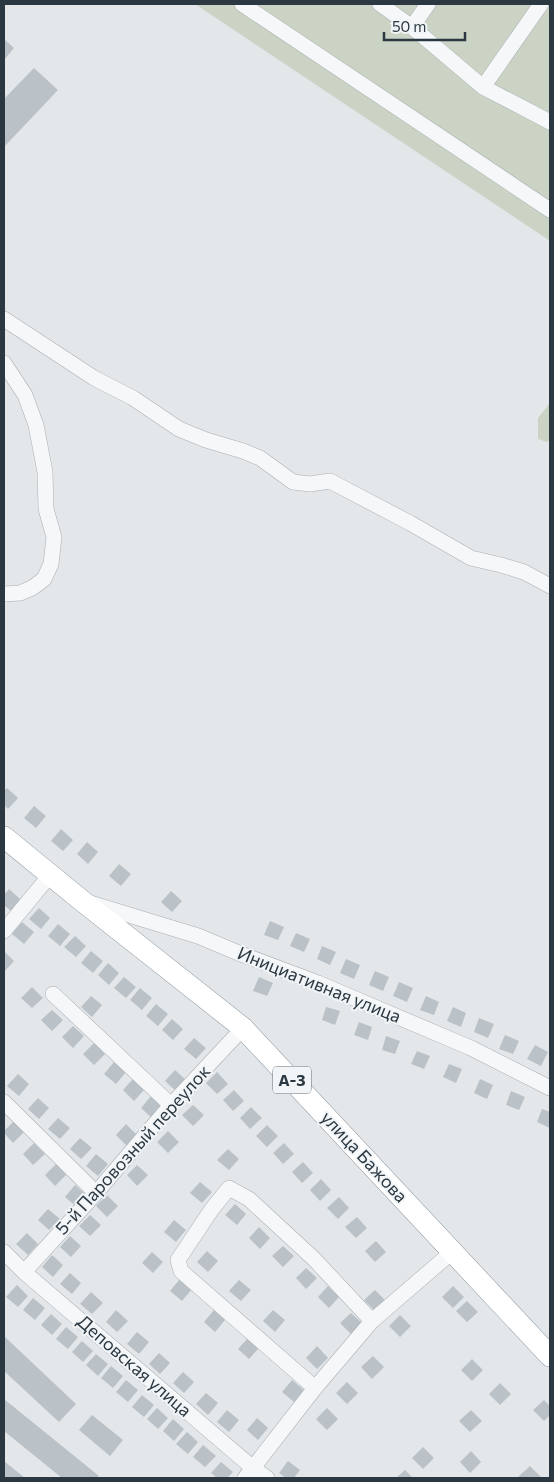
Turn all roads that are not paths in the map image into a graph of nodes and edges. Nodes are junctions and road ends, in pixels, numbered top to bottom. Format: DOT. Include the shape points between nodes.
graph roads {
  1 [pos="242,4"];
  2 [pos="380,4"];
  3 [pos="428,4"];
  4 [pos="541,4"];
  5 [pos="412,27"];
  6 [pos="483,87"];
  7 [pos="550,122"];
  8 [pos="550,210"];
  9 [pos="4,320"];
  10 [pos="4,363"];
  11 [pos="550,586"];
  12 [pos="4,594"];
  13 [pos="4,836"];
  14 [pos="50,874"];
  15 [pos="81,900"];
  16 [pos="4,931"];
  17 [pos="53,994"];
  18 [pos="243,1028"];
  19 [pos="550,1088"];
  20 [pos="4,1102"];
  21 [pos="171,1105"];
  22 [pos="96,1193"];
  23 [pos="4,1252"];
  24 [pos="452,1252"];
  25 [pos="24,1272"];
  26 [pos="372,1321"];
  27 [pos="550,1356"];
  28 [pos="315,1388"];
  29 [pos="249,1473"];
  30 [pos="267,1478"];
  1 -- 8 [label="street"];
  2 -- 5 [label="street"];
  3 -- 5 [label="street"];
  4 -- 6 [label="street"];
  5 -- 6 [label="street"];
  6 -- 7 [label="street"];
  9 -- 11 [label="street" via="179,429 260,458 293,482 330,482 471,558 524,572"];
  10 -- 12 [label="street" via="25,395 36,424 45,472 46,509 54,537 51,564 44,579 20,593"];
  13 -- 14 [label="highway, улица Бажова / A-3"];
  14 -- 15 [label="highway, улица Бажова / A-3"];
  14 -- 16 [label="street"];
  15 -- 18 [label="highway, улица Бажова / A-3"];
  15 -- 19 [label="street, Инициативная улица" via="198,936 318,983 471,1048"];
  17 -- 21 [label="street"];
  18 -- 21 [label="street, 5-й Паровозный переулок"];
  18 -- 24 [label="highway, улица Бажова / A-3"];
  20 -- 22 [label="street"];
  21 -- 22 [label="street, 5-й Паровозный переулок"];
  22 -- 25 [label="street, 5-й Паровозный переулок"];
  23 -- 25 [label="street, Деповская улица"];
  24 -- 26 [label="street"];
  24 -- 27 [label="highway, улица Бажова / A-3"];
  25 -- 29 [label="street, Деповская улица"];
  26 -- 28 [label="street"];
  26 -- 28 [label="street" via="314,1259 249,1199 229,1188 178,1260 181,1271"];
  28 -- 29 [label="street"];
  29 -- 30 [label="street, Деповская улица"];
}
